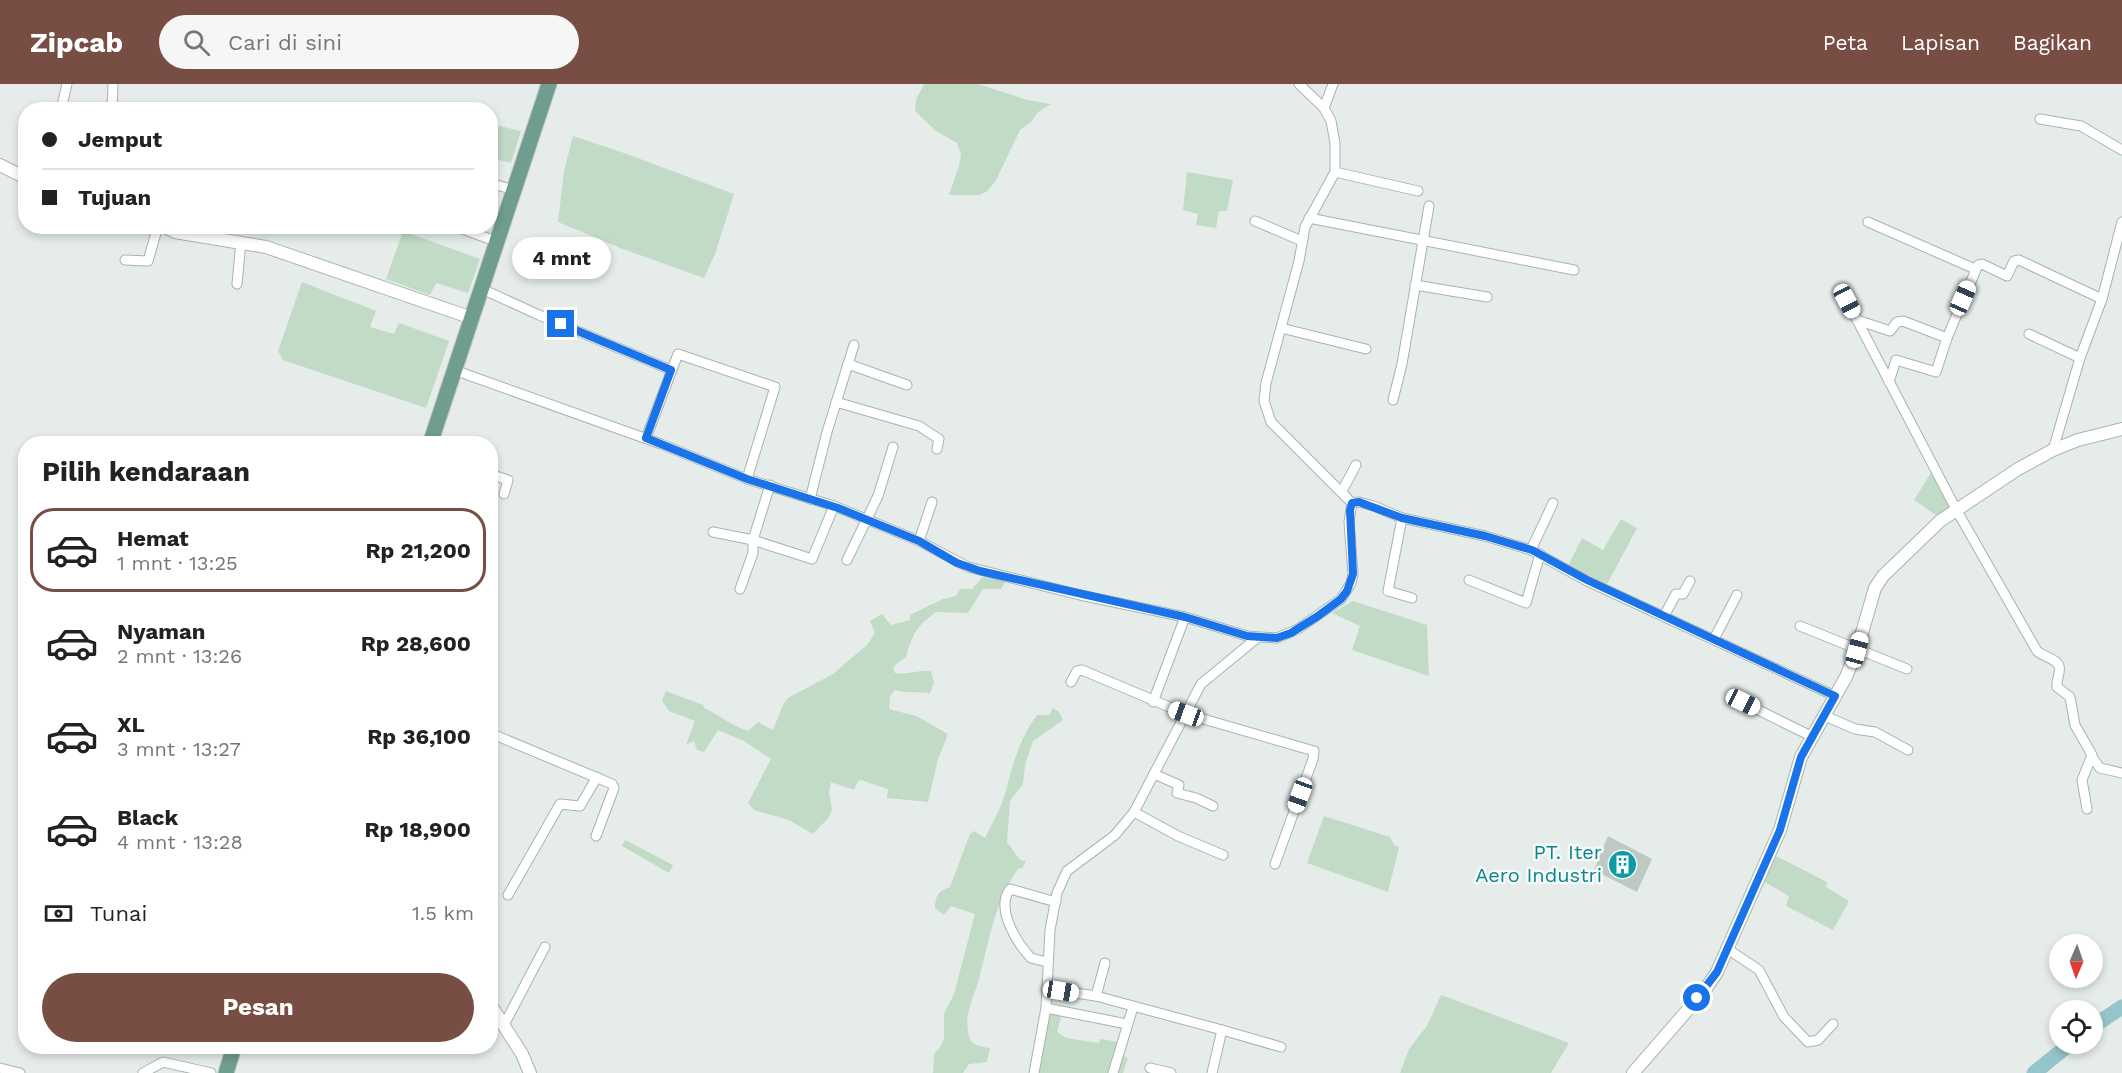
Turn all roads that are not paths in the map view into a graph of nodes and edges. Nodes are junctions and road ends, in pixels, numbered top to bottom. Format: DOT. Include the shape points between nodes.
graph roads {
  1 [pos="67,84"];
  2 [pos="113,84"];
  3 [pos="549,84"];
  4 [pos="1299,84"];
  5 [pos="1333,84"];
  6 [pos="63,102"];
  7 [pos="112,102"];
  8 [pos="1324,108"];
  9 [pos="2040,119"];
  10 [pos="2122,150"];
  11 [pos="0,165"];
  12 [pos="1335,172"];
  13 [pos="18,174"];
  14 [pos="498,185"];
  15 [pos="514,190"];
  16 [pos="1418,191"];
  17 [pos="1428,206"];
  18 [pos="1309,218"];
  19 [pos="1255,221"];
  20 [pos="1868,222"];
  21 [pos="2122,222"];
  22 [pos="156,234"];
  23 [pos="189,234"];
  24 [pos="476,234"];
  25 [pos="1423,240"];
  26 [pos="1302,241"];
  27 [pos="241,242"];
  28 [pos="498,242"];
  29 [pos="125,260"];
  30 [pos="1975,269"];
  31 [pos="1574,270"];
  32 [pos="237,284"];
  33 [pos="1414,285"];
  34 [pos="482,289"];
  35 [pos="1487,297"];
  36 [pos="2102,300"];
  37 [pos="1847,301"];
  38 [pos="472,318"];
  39 [pos="1857,320"];
  40 [pos="1281,328"];
  41 [pos="2029,334"];
  42 [pos="1947,338"];
  43 [pos="854,345"];
  44 [pos="1366,349"];
  45 [pos="2080,358"];
  46 [pos="848,364"];
  47 [pos="454,370"];
  48 [pos="671,370"];
  49 [pos="1889,382"];
  50 [pos="907,385"];
  51 [pos="1393,400"];
  52 [pos="836,402"];
  53 [pos="2122,429"];
  54 [pos="433,436"];
  55 [pos="646,438"];
  56 [pos="893,447"];
  57 [pos="937,449"];
  58 [pos="2053,450"];
  59 [pos="1356,465"];
  60 [pos="498,477"];
  61 [pos="747,479"];
  62 [pos="770,485"];
  63 [pos="1342,491"];
  64 [pos="504,494"];
  65 [pos="810,499"];
  66 [pos="932,502"];
  67 [pos="1352,503"];
  68 [pos="1554,503"];
  69 [pos="834,506"];
  70 [pos="1957,511"];
  71 [pos="1402,518"];
  72 [pos="866,520"];
  73 [pos="713,532"];
  74 [pos="753,540"];
  75 [pos="919,541"];
  76 [pos="1536,552"];
  77 [pos="847,560"];
  78 [pos="1470,580"];
  79 [pos="1690,581"];
  80 [pos="740,589"];
  81 [pos="1737,595"];
  82 [pos="1412,598"];
  83 [pos="1664,616"];
  84 [pos="1185,617"];
  85 [pos="1800,626"];
  86 [pos="1257,638"];
  87 [pos="1714,639"];
  88 [pos="1857,650"];
  89 [pos="1907,669"];
  90 [pos="1071,682"];
  91 [pos="1835,696"];
  92 [pos="1153,702"];
  93 [pos="1743,702"];
  94 [pos="1186,714"];
  95 [pos="1825,716"];
  96 [pos="498,736"];
  97 [pos="1813,737"];
  98 [pos="1908,750"];
  99 [pos="2092,757"];
  100 [pos="2122,773"];
  101 [pos="1154,774"];
  102 [pos="597,777"];
  103 [pos="1213,807"];
  104 [pos="2087,809"];
  105 [pos="1134,812"];
  106 [pos="596,836"];
  107 [pos="1223,855"];
  108 [pos="1275,864"];
  109 [pos="508,895"];
  110 [pos="1056,902"];
  111 [pos="545,947"];
  112 [pos="1726,948"];
  113 [pos="1047,962"];
  114 [pos="1105,963"];
  115 [pos="1046,989"];
  116 [pos="1096,996"];
  117 [pos="1133,1007"];
  118 [pos="1046,1008"];
  119 [pos="498,1016"];
  120 [pos="1127,1024"];
  121 [pos="1833,1024"];
  122 [pos="504,1025"];
  123 [pos="1222,1030"];
  124 [pos="1281,1047"];
  125 [pos="232,1054"];
  126 [pos="0,1068"];
  127 [pos="1150,1068"];
  128 [pos="20,1073"];
  129 [pos="143,1073"];
  130 [pos="211,1073"];
  131 [pos="226,1073"];
  132 [pos="530,1073"];
  133 [pos="1034,1073"];
  134 [pos="1113,1073"];
  135 [pos="1170,1073"];
  136 [pos="1212,1073"];
  137 [pos="1633,1073"];
  1 -- 6 [label="street"];
  2 -- 7 [label="street"];
  3 -- 15 [label="main road"];
  4 -- 8 [label="street"];
  5 -- 8 [label="street"];
  8 -- 12 [label="street" via="1334,133"];
  9 -- 10 [label="street" via="2081,126"];
  11 -- 13 [label="street"];
  12 -- 16 [label="street"];
  12 -- 18 [label="street"];
  14 -- 15 [label="street"];
  15 -- 28 [label="main road"];
  17 -- 25 [label="street"];
  18 -- 25 [label="street"];
  18 -- 26 [label="street"];
  19 -- 26 [label="street"];
  20 -- 30 [label="street"];
  21 -- 36 [label="street"];
  22 -- 29 [label="street" via="148,261"];
  23 -- 27 [label="street"];
  24 -- 28 [label="street"];
  25 -- 31 [label="street"];
  25 -- 33 [label="street"];
  26 -- 40 [label="street"];
  27 -- 32 [label="street"];
  27 -- 38 [label="street" via="298,257"];
  28 -- 34 [label="main road"];
  30 -- 36 [label="street" via="1982,264 2007,276 2014,261 2019,260"];
  30 -- 42 [label="street"];
  33 -- 35 [label="street"];
  33 -- 51 [label="street"];
  34 -- 38 [label="main road"];
  34 -- 48 [label="street"];
  36 -- 45 [label="street"];
  37 -- 39 [label="street"];
  38 -- 47 [label="main road"];
  39 -- 42 [label="street" via="1890,332 1897,322 1903,321"];
  39 -- 49 [label="street"];
  40 -- 44 [label="street"];
  40 -- 63 [label="street" via="1266,383 1265,410 1271,422"];
  41 -- 45 [label="street"];
  42 -- 49 [label="street" via="1937,372 1896,360"];
  43 -- 46 [label="street"];
  45 -- 58 [label="street"];
  46 -- 50 [label="street"];
  46 -- 52 [label="street"];
  47 -- 54 [label="main road"];
  47 -- 55 [label="street"];
  48 -- 55 [label="street"];
  48 -- 61 [label="street" via="680,354 776,388"];
  49 -- 70 [label="street"];
  52 -- 57 [label="street" via="925,429 939,439"];
  52 -- 65 [label="street"];
  53 -- 58 [label="street"];
  55 -- 61 [label="street"];
  56 -- 72 [label="street"];
  58 -- 70 [label="street"];
  59 -- 63 [label="street"];
  60 -- 64 [label="street" via="508,480"];
  61 -- 62 [label="street"];
  62 -- 65 [label="street"];
  62 -- 74 [label="street"];
  63 -- 67 [label="street"];
  65 -- 69 [label="street"];
  66 -- 75 [label="street"];
  67 -- 71 [label="street" via="1374,506"];
  67 -- 86 [label="street" via="1349,522 1353,574 1347,591 1291,633"];
  68 -- 76 [label="street"];
  69 -- 72 [label="street"];
  69 -- 74 [label="street" via="812,559"];
  70 -- 88 [label="street" via="1927,532 1882,576"];
  70 -- 99 [label="street" via="2037,651 2060,666 2057,687 2070,697 2075,725"];
  71 -- 76 [label="street"];
  71 -- 82 [label="street" via="1388,591"];
  72 -- 75 [label="street"];
  72 -- 77 [label="street"];
  73 -- 74 [label="street"];
  74 -- 80 [label="street" via="753,553"];
  75 -- 84 [label="street" via="968,567"];
  76 -- 78 [label="street" via="1526,603"];
  76 -- 83 [label="street"];
  79 -- 83 [label="street" via="1683,594 1676,594"];
  81 -- 87 [label="street"];
  83 -- 87 [label="street"];
  84 -- 86 [label="street"];
  84 -- 92 [label="street"];
  85 -- 88 [label="street"];
  86 -- 94 [label="street" via="1200,684"];
  87 -- 91 [label="street"];
  88 -- 89 [label="street"];
  88 -- 91 [label="street"];
  90 -- 92 [label="street" via="1077,671 1082,670"];
  91 -- 95 [label="street"];
  92 -- 94 [label="street"];
  93 -- 97 [label="street"];
  94 -- 101 [label="street"];
  94 -- 108 [label="street" via="1314,752"];
  95 -- 97 [label="street"];
  95 -- 98 [label="street" via="1855,729 1875,732"];
  96 -- 102 [label="street"];
  97 -- 112 [label="street" via="1801,757 1780,830"];
  99 -- 100 [label="street" via="2100,768"];
  99 -- 104 [label="street" via="2082,780"];
  101 -- 103 [label="street" via="1179,785 1178,793"];
  101 -- 105 [label="street"];
  102 -- 106 [label="street" via="614,788"];
  102 -- 109 [label="street" via="580,806 560,804"];
  105 -- 107 [label="street"];
  105 -- 110 [label="street" via="1115,835 1070,867"];
  110 -- 113 [label="street"];
  110 -- 113 [label="street" via="1010,889 1005,898 1010,924 1024,950 1031,958"];
  111 -- 122 [label="street"];
  112 -- 121 [label="street" via="1757,968 1784,1017 1808,1042 1818,1040"];
  112 -- 137 [label="street" via="1705,990"];
  113 -- 115 [label="street"];
  114 -- 116 [label="street"];
  115 -- 116 [label="street"];
  115 -- 118 [label="street"];
  116 -- 117 [label="street"];
  117 -- 120 [label="street"];
  117 -- 123 [label="street"];
  118 -- 120 [label="street"];
  118 -- 133 [label="street"];
  119 -- 122 [label="street"];
  120 -- 134 [label="street"];
  122 -- 132 [label="street"];
  123 -- 124 [label="street"];
  123 -- 136 [label="street"];
  125 -- 131 [label="main road"];
  126 -- 128 [label="street"];
  127 -- 135 [label="street"];
  129 -- 130 [label="street" via="163,1062"];
}
